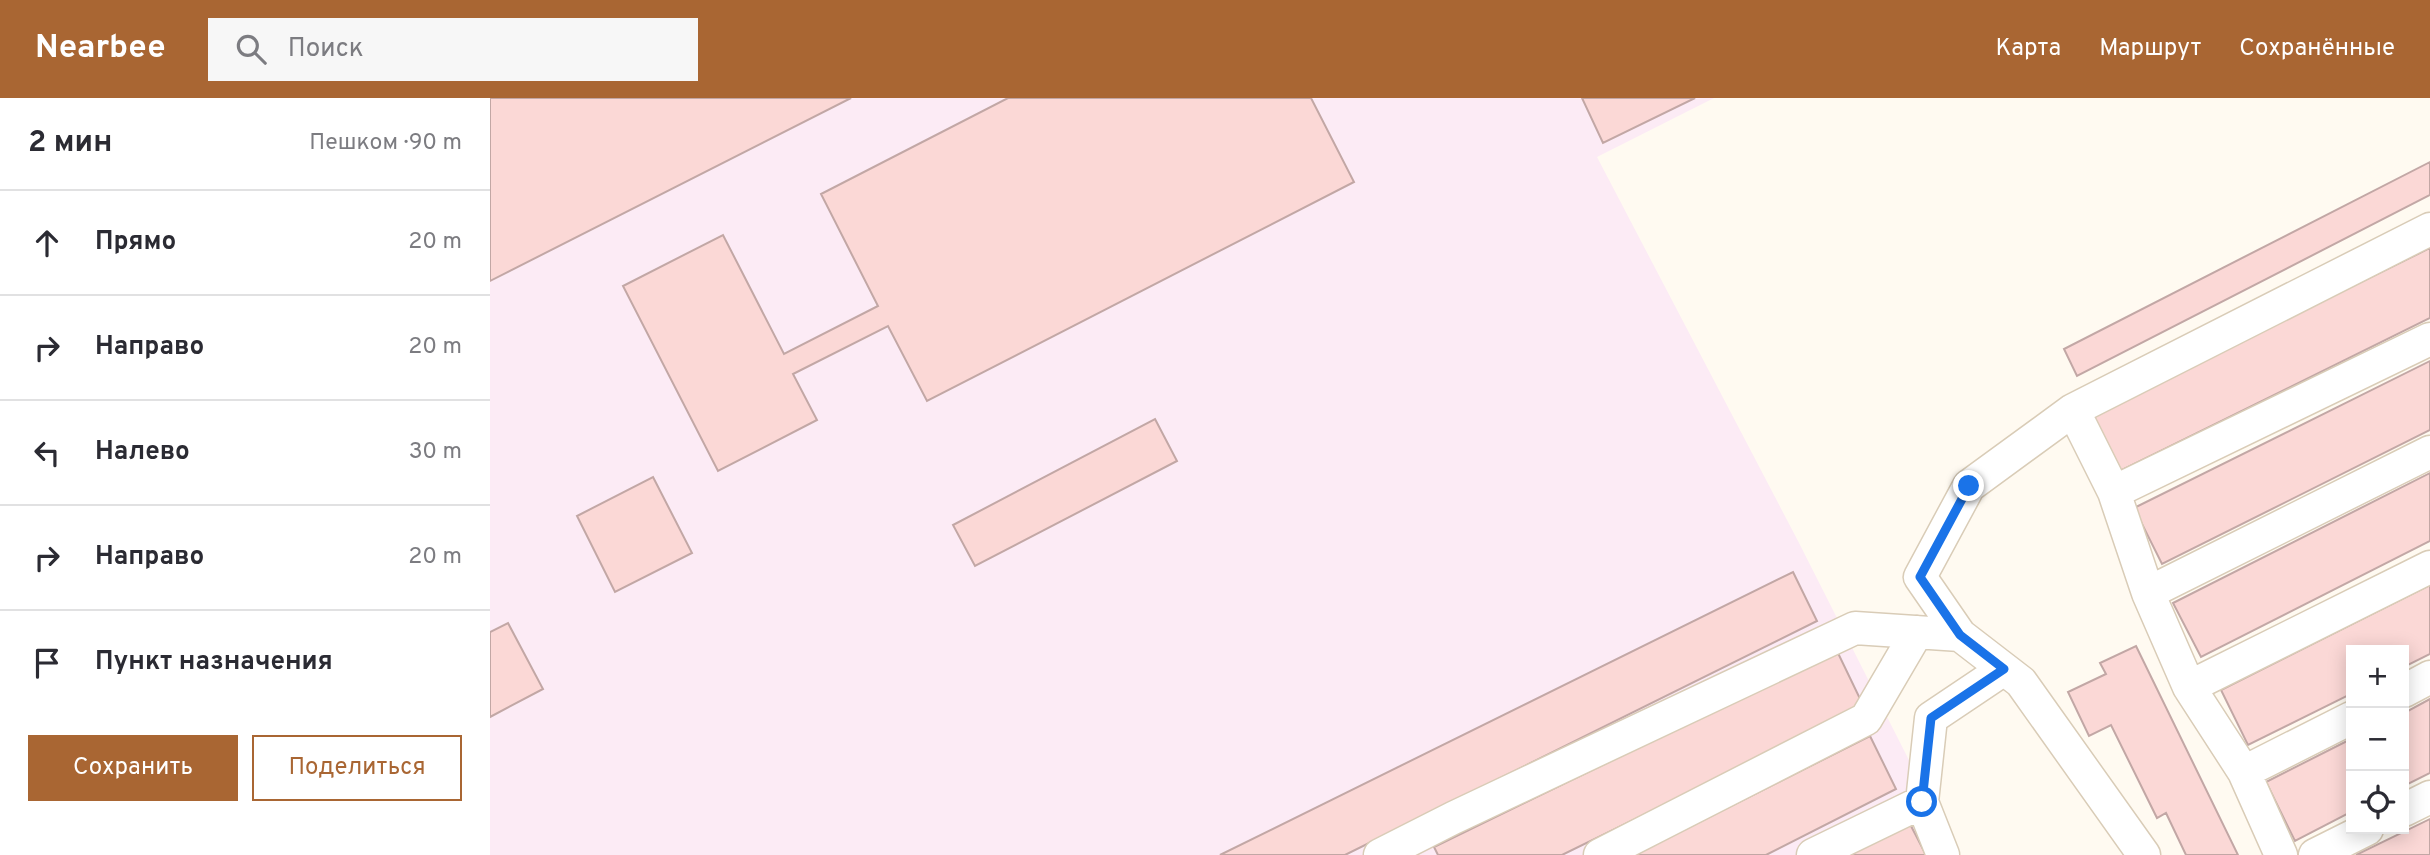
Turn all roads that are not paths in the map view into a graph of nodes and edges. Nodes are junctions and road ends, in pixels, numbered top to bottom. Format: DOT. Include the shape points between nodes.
graph roads {
  1 [pos="2430,229"];
  2 [pos="2430,340"];
  3 [pos="2073,410"];
  4 [pos="2430,452"];
  5 [pos="2114,492"];
  6 [pos="2430,568"];
  7 [pos="2148,593"];
  8 [pos="1917,632"];
  9 [pos="1960,635"];
  10 [pos="2004,669"];
  11 [pos="2430,677"];
  12 [pos="2189,687"];
  13 [pos="2409,688"];
  14 [pos="2346,721"];
  15 [pos="2244,772"];
  16 [pos="2430,797"];
  17 [pos="1922,802"];
  18 [pos="2409,808"];
  19 [pos="2357,834"];
  20 [pos="1380,855"];
  21 [pos="1600,855"];
  22 [pos="1813,855"];
  23 [pos="1943,855"];
  24 [pos="2144,855"];
  25 [pos="2281,855"];
  26 [pos="2315,855"];
  1 -- 3 [label="lane"];
  2 -- 5 [label="lane"];
  3 -- 5 [label="lane"];
  3 -- 9 [label="lane" via="1969,486 1920,577"];
  4 -- 7 [label="lane"];
  5 -- 7 [label="lane"];
  6 -- 12 [label="lane"];
  7 -- 12 [label="lane"];
  8 -- 9 [label="lane"];
  8 -- 20 [label="lane" via="1855,628"];
  8 -- 21 [label="lane" via="1866,719"];
  9 -- 10 [label="lane"];
  10 -- 17 [label="lane" via="1931,718"];
  10 -- 24 [label="lane" via="2021,682"];
  11 -- 13 [label="lane"];
  12 -- 15 [label="lane"];
  14 -- 15 [label="lane"];
  15 -- 25 [label="lane"];
  16 -- 18 [label="lane"];
  17 -- 22 [label="lane"];
  17 -- 23 [label="lane"];
  19 -- 26 [label="lane"];
}
